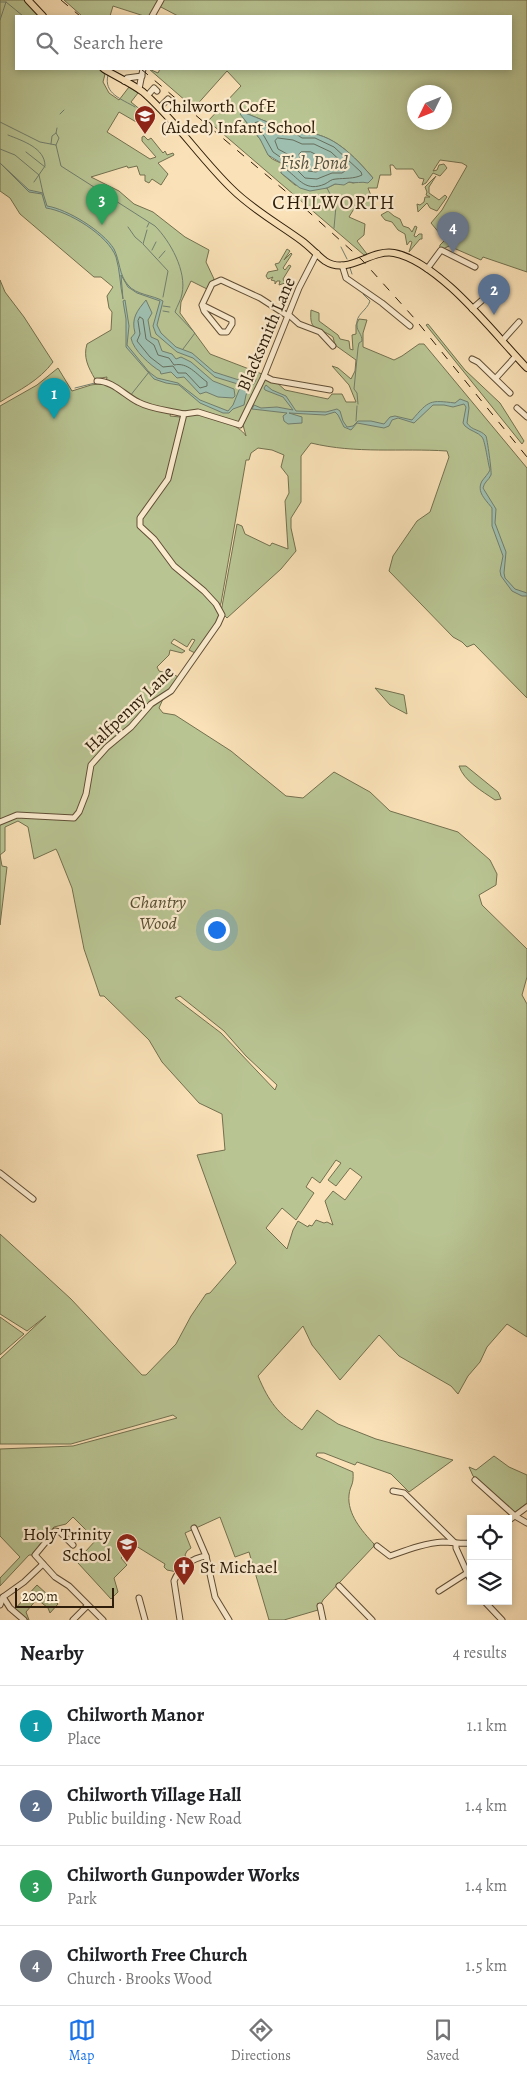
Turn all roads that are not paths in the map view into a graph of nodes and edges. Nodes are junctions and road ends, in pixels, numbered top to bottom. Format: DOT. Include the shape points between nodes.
graph roads {
  1 [pos="28,0"];
  2 [pos="161,0"];
  3 [pos="42,15"];
  4 [pos="153,15"];
  5 [pos="106,70"];
  6 [pos="143,70"];
  7 [pos="142,76"];
  8 [pos="124,81"];
  9 [pos="154,88"];
  10 [pos="139,90"];
  11 [pos="147,96"];
  12 [pos="168,100"];
  13 [pos="158,108"];
  14 [pos="179,127"];
  15 [pos="188,139"];
  16 [pos="317,254"];
  17 [pos="342,265"];
  18 [pos="475,267"];
  19 [pos="427,269"];
  20 [pos="503,282"];
  21 [pos="202,305"];
  22 [pos="472,309"];
  23 [pos="288,315"];
  24 [pos="518,322"];
  25 [pos="410,326"];
  26 [pos="502,341"];
  27 [pos="333,346"];
  28 [pos="516,356"];
  29 [pos="472,359"];
  30 [pos="527,368"];
  31 [pos="264,376"];
  32 [pos="496,378"];
  33 [pos="97,381"];
  34 [pos="330,390"];
  35 [pos="510,393"];
  36 [pos="517,408"];
  37 [pos="184,414"];
  38 [pos="527,417"];
  39 [pos="0,822"];
  40 [pos="0,1173"];
  41 [pos="33,1199"];
  42 [pos="475,1480"];
  43 [pos="393,1491"];
  44 [pos="527,1507"];
  45 [pos="515,1516"];
  46 [pos="512,1518"];
  47 [pos="527,1523"];
  48 [pos="194,1528"];
  49 [pos="75,1536"];
  50 [pos="467,1543"];
  51 [pos="456,1544"];
  52 [pos="377,1546"];
  53 [pos="206,1556"];
  54 [pos="43,1564"];
  55 [pos="467,1573"];
  56 [pos="339,1586"];
  57 [pos="439,1591"];
  58 [pos="139,1598"];
  59 [pos="2,1600"];
  60 [pos="488,1605"];
  61 [pos="88,1606"];
  62 [pos="320,1606"];
  63 [pos="24,1620"];
  64 [pos="73,1620"];
  65 [pos="103,1620"];
  66 [pos="145,1620"];
  67 [pos="180,1620"];
  68 [pos="229,1620"];
  69 [pos="322,1620"];
  70 [pos="372,1620"];
  71 [pos="502,1620"];
  1 -- 3 [label="main road"];
  2 -- 4 [label="street"];
  5 -- 8 [label="main road"];
  6 -- 7 [label="street"];
  7 -- 8 [label="street"];
  7 -- 10 [label="street"];
  8 -- 10 [label="main road"];
  9 -- 11 [label="street"];
  10 -- 11 [label="main road"];
  11 -- 13 [label="main road"];
  12 -- 13 [label="street"];
  13 -- 15 [label="main road"];
  14 -- 15 [label="street"];
  15 -- 16 [label="main road" via="243,199"];
  16 -- 17 [label="main road" via="328,262"];
  16 -- 23 [label="street, Blacksmith Lane"];
  17 -- 19 [label="main road" via="382,253 395,253"];
  17 -- 25 [label="street" via="346,278"];
  18 -- 19 [label="street" via="441,250"];
  19 -- 22 [label="main road"];
  20 -- 22 [label="street"];
  21 -- 21 [label="street" via="232,320 227,332 221,332"];
  21 -- 23 [label="street" via="212,284 221,280"];
  22 -- 26 [label="main road"];
  23 -- 27 [label="street" via="298,324 320,332"];
  23 -- 31 [label="street, Blacksmith Lane"];
  24 -- 26 [label="street"];
  26 -- 28 [label="main road"];
  28 -- 30 [label="main road"];
  28 -- 32 [label="street"];
  29 -- 32 [label="street"];
  31 -- 34 [label="street"];
  31 -- 37 [label="street, Blacksmith Lane" via="240,425 198,412"];
  32 -- 35 [label="street"];
  33 -- 37 [label="street" via="106,381 162,411"];
  36 -- 38 [label="street"];
  37 -- 39 [label="street, Halfpenny Lane" via="168,479 140,518 140,526 174,566 216,604 222,614 218,624 171,691 151,704 132,727 106,747 91,765 86,794 74,818 17,815"];
  40 -- 41 [label="street"];
  42 -- 45 [label="street"];
  43 -- 51 [label="street" via="404,1493"];
  44 -- 45 [label="street"];
  45 -- 46 [label="street"];
  45 -- 47 [label="street"];
  48 -- 53 [label="street"];
  49 -- 54 [label="street" via="72,1543 55,1531 35,1554"];
  50 -- 51 [label="street"];
  51 -- 52 [label="street" via="445,1542 418,1546 390,1556"];
  51 -- 55 [label="street"];
  53 -- 67 [label="street" via="190,1562 176,1576"];
  53 -- 68 [label="street" via="214,1597"];
  54 -- 59 [label="street"];
  54 -- 61 [label="street"];
  55 -- 57 [label="street"];
  56 -- 70 [label="street"];
  58 -- 66 [label="street"];
  59 -- 63 [label="street"];
  60 -- 71 [label="street"];
  61 -- 64 [label="street"];
  61 -- 65 [label="street"];
  62 -- 69 [label="street"];
}
